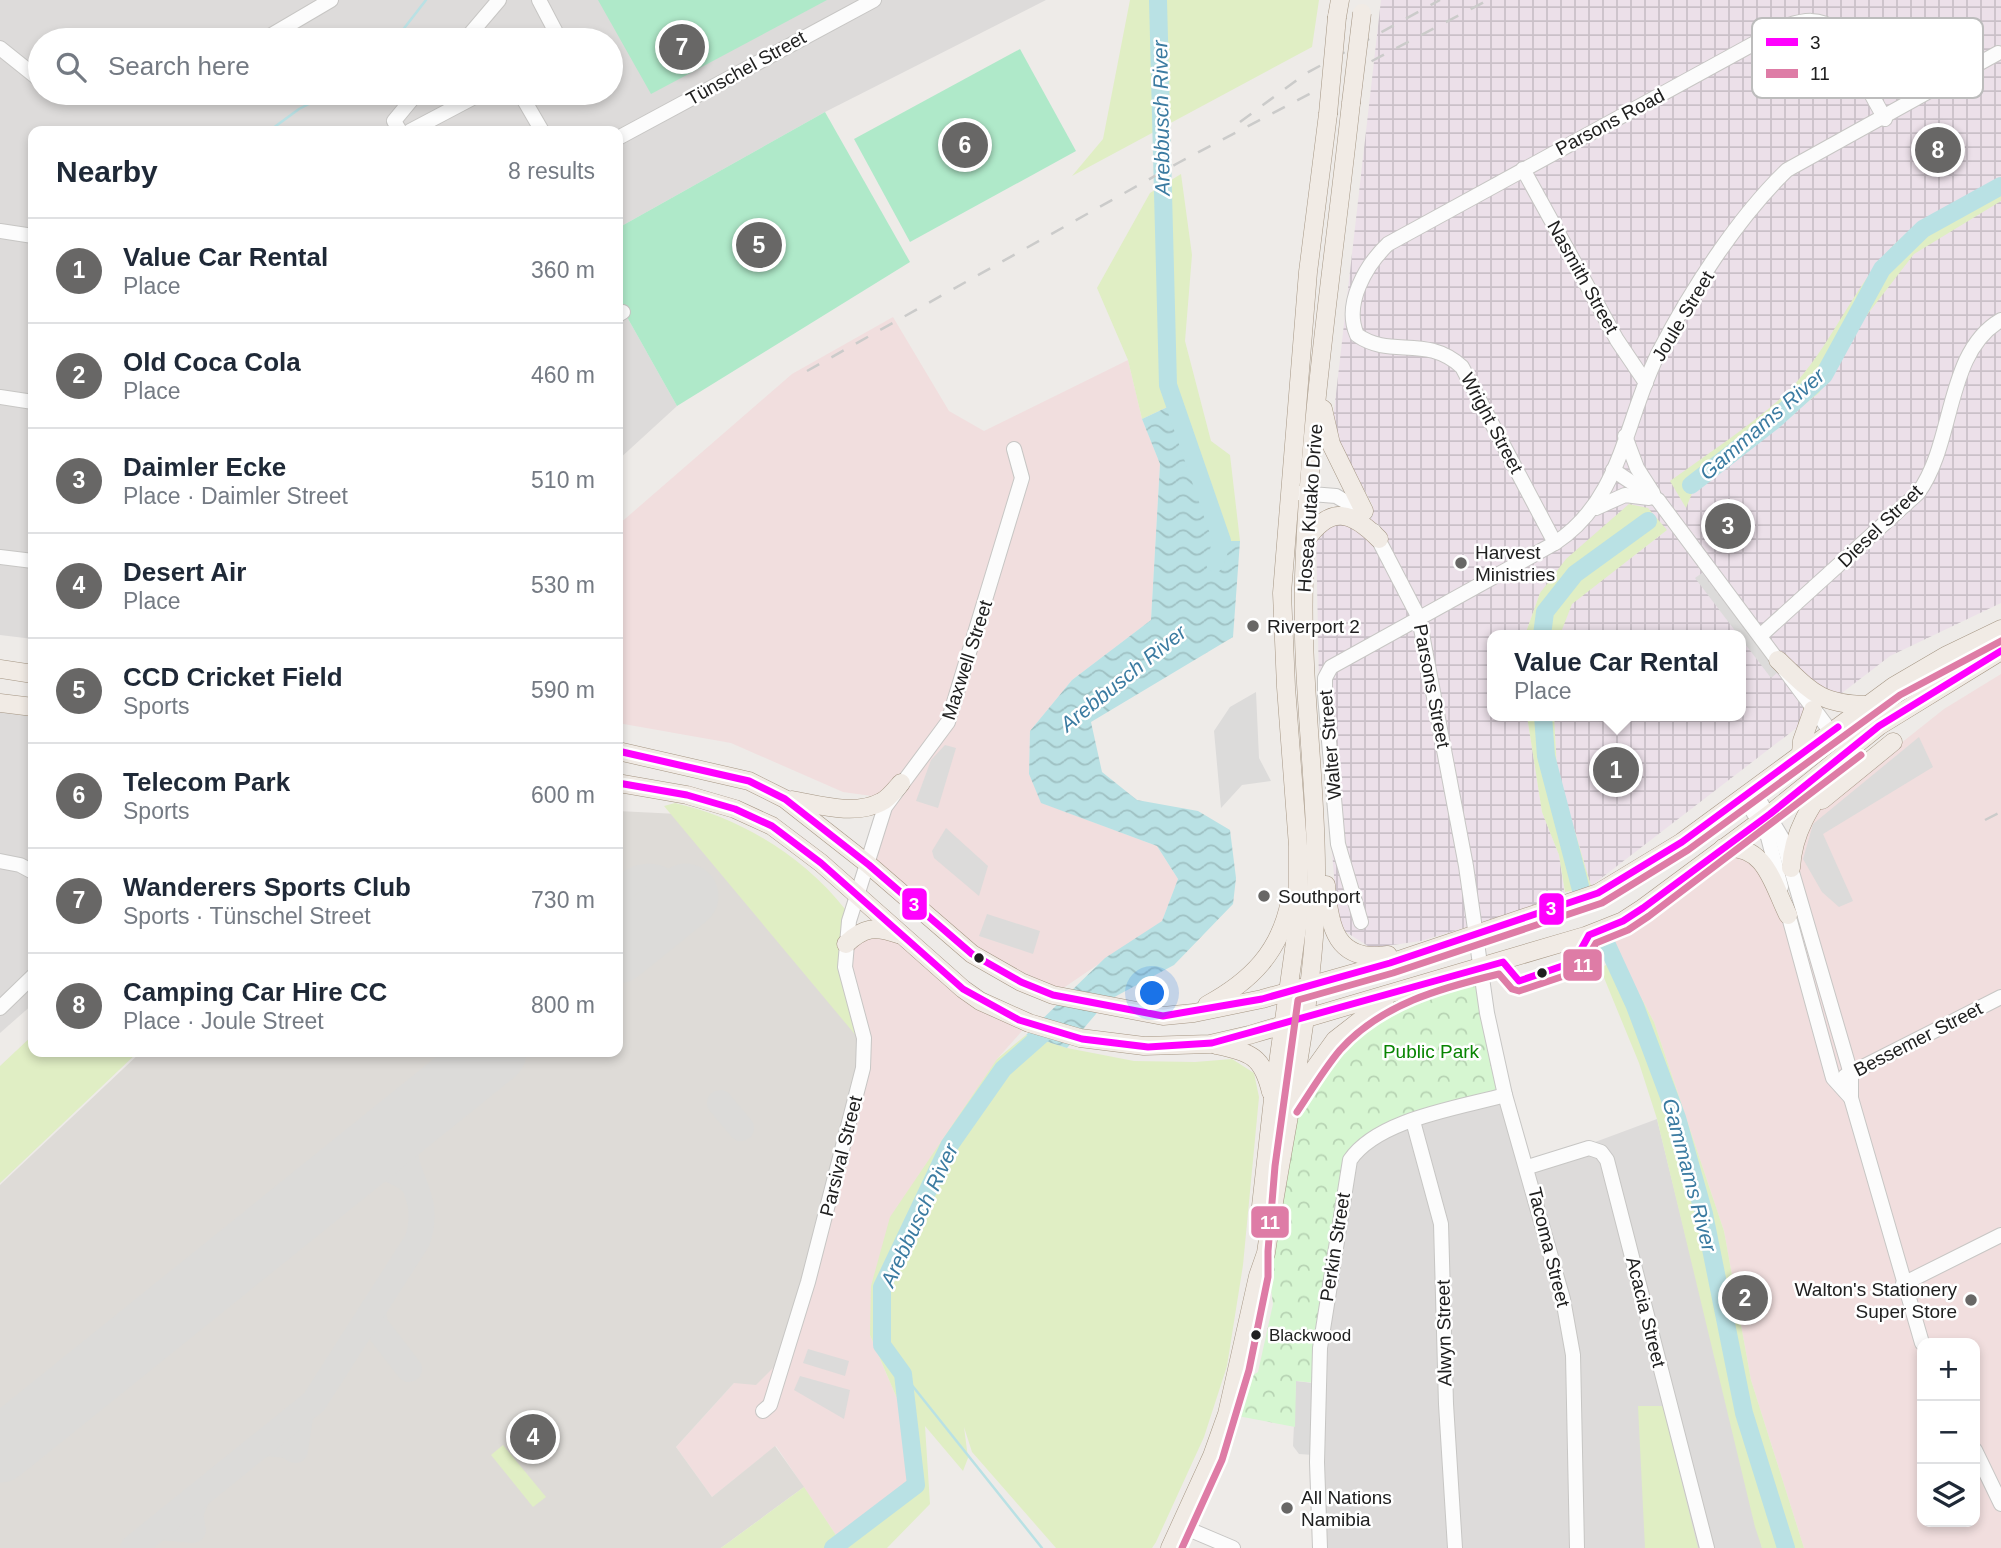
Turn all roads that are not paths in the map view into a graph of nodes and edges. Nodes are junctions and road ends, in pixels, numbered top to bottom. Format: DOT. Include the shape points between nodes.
graph roads {
  1 [pos="331,0"];
  2 [pos="499,0"];
  3 [pos="539,0"];
  4 [pos="874,0"];
  5 [pos="1363,6"];
  6 [pos="1339,9"];
  7 [pos="283,28"];
  8 [pos="475,28"];
  9 [pos="554,28"];
  10 [pos="1752,44"];
  11 [pos="0,48"];
  12 [pos="1998,53"];
  13 [pos="1983,62"];
  14 [pos="28,70"];
  15 [pos="1874,98"];
  16 [pos="1920,98"];
  17 [pos="407,105"];
  18 [pos="459,105"];
  19 [pos="527,105"];
  20 [pos="1885,118"];
  21 [pos="397,126"];
  22 [pos="419,126"];
  23 [pos="538,126"];
  24 [pos="623,135"];
  25 [pos="1523,169"];
  26 [pos="0,231"];
  27 [pos="28,235"];
  28 [pos="2001,320"];
  29 [pos="1357,335"];
  30 [pos="1646,383"];
  31 [pos="1320,388"];
  32 [pos="0,397"];
  33 [pos="28,401"];
  34 [pos="1625,436"];
  35 [pos="1014,449"];
  36 [pos="1613,470"];
  37 [pos="1288,492"];
  38 [pos="1310,494"];
  39 [pos="1658,500"];
  40 [pos="1594,509"];
  41 [pos="1364,511"];
  42 [pos="1379,539"];
  43 [pos="1306,540"];
  44 [pos="1555,543"];
  45 [pos="0,557"];
  46 [pos="28,560"];
  47 [pos="1419,618"];
  48 [pos="2001,629"];
  49 [pos="1760,636"];
  50 [pos="1946,651"];
  51 [pos="2001,651"];
  52 [pos="1778,660"];
  53 [pos="1983,660"];
  54 [pos="0,669"];
  55 [pos="28,673"];
  56 [pos="0,703"];
  57 [pos="1866,705"];
  58 [pos="28,706"];
  59 [pos="1813,710"];
  60 [pos="1879,726"];
  61 [pos="1831,732"];
  62 [pos="1893,742"];
  63 [pos="623,752"];
  64 [pos="1801,754"];
  65 [pos="1847,754"];
  66 [pos="1313,763"];
  67 [pos="901,783"];
  68 [pos="623,784"];
  69 [pos="1748,794"];
  70 [pos="785,799"];
  71 [pos="1807,812"];
  72 [pos="1765,817"];
  73 [pos="1297,846"];
  74 [pos="1723,848"];
  75 [pos="0,862"];
  76 [pos="869,865"];
  77 [pos="1790,868"];
  78 [pos="28,869"];
  79 [pos="858,895"];
  80 [pos="1787,915"];
  81 [pos="1361,922"];
  82 [pos="905,936"];
  83 [pos="846,944"];
  84 [pos="1420,951"];
  85 [pos="1479,951"];
  86 [pos="28,981"];
  87 [pos="1310,985"];
  88 [pos="1412,988"];
  89 [pos="1289,992"];
  90 [pos="2001,997"];
  91 [pos="0,1008"];
  92 [pos="1194,1013"];
  93 [pos="1305,1017"];
  94 [pos="1284,1023"];
  95 [pos="1210,1044"];
  96 [pos="1851,1074"];
  97 [pos="1833,1078"];
  98 [pos="1505,1095"];
  99 [pos="1851,1098"];
  100 [pos="1280,1102"];
  101 [pos="1413,1121"];
  102 [pos="1528,1167"];
  103 [pos="2001,1235"];
  104 [pos="1903,1284"];
  105 [pos="1920,1338"];
  106 [pos="763,1411"];
  107 [pos="1980,1461"];
  108 [pos="2001,1504"];
  109 [pos="1181,1526"];
  110 [pos="1170,1548"];
  111 [pos="1233,1548"];
  112 [pos="1320,1548"];
  113 [pos="1455,1548"];
  114 [pos="1577,1548"];
  115 [pos="1707,1548"];
  1 -- 7 [label="street"];
  2 -- 8 [label="street"];
  3 -- 9 [label="street"];
  4 -- 24 [label="street, Tünschel Street"];
  5 -- 31 [label="main road, Hosea Kutako Drive, bridge"];
  6 -- 37 [label="main road, Hosea Kutako Drive, bridge"];
  10 -- 25 [label="street, Parsons Road"];
  11 -- 14 [label="street"];
  12 -- 13 [label="street, Joule Street"];
  15 -- 20 [label="street, Parsons Road"];
  16 -- 20 [label="street, Joule Street"];
  17 -- 21 [label="street" via="394,121"];
  18 -- 22 [label="street"];
  19 -- 23 [label="street"];
  20 -- 30 [label="street, Joule Street" via="1787,170 1770,187 1673,326"];
  25 -- 29 [label="street, Parsons Road" via="1388,244 1372,260 1361,280 1354,317"];
  25 -- 30 [label="street, Nasmith Street"];
  26 -- 27 [label="street"];
  28 -- 49 [label="street, Diesel Street" via="1980,335 1969,354 1934,466 1918,493"];
  29 -- 44 [label="street, Wright Street" via="1372,345 1433,349 1462,367"];
  30 -- 34 [label="street, Joule Street"];
  31 -- 38 [label="main road, Hosea Kutako Drive"];
  31 -- 41 [label="main road" via="1331,444"];
  32 -- 33 [label="street"];
  34 -- 36 [label="street, Joule Street"];
  34 -- 39 [label="street" via="1637,468"];
  35 -- 67 [label="street, Maxwell Street" via="1022,478 948,722"];
  36 -- 39 [label="street"];
  36 -- 40 [label="street, Joule Street"];
  37 -- 38 [label="street"];
  37 -- 73 [label="main road, Hosea Kutako Drive" via="1283,635"];
  38 -- 41 [label="street" via="1336,496"];
  38 -- 43 [label="main road, Hosea Kutako Drive"];
  39 -- 40 [label="street" via="1626,495"];
  39 -- 49 [label="street"];
  40 -- 44 [label="street, Joule Street"];
  41 -- 42 [label="street, Parsons Street"];
  42 -- 43 [label="main road" via="1356,518 1333,515"];
  42 -- 47 [label="street, Parsons Street"];
  43 -- 66 [label="main road, Hosea Kutako Drive" via="1303,626"];
  44 -- 47 [label="street, Joule Street"];
  45 -- 46 [label="street"];
  47 -- 81 [label="street, Walter Street" via="1331,667 1325,678 1338,844"];
  47 -- 85 [label="street, Parsons Street"];
  48 -- 50 [label="main road"];
  49 -- 52 [label="street"];
  50 -- 53 [label="main road" via="1958,663"];
  50 -- 57 [label="main road"];
  51 -- 53 [label="main road"];
  52 -- 57 [label="main road" via="1824,699"];
  52 -- 59 [label="street"];
  53 -- 60 [label="main road"];
  54 -- 55 [label="main road"];
  56 -- 58 [label="main road"];
  57 -- 61 [label="main road"];
  59 -- 61 [label="street"];
  59 -- 64 [label="main road"];
  60 -- 61 [label="main road" via="1846,736"];
  60 -- 65 [label="main road"];
  61 -- 64 [label="main road"];
  62 -- 71 [label="main road"];
  63 -- 70 [label="main road" via="749,782"];
  64 -- 69 [label="main road"];
  65 -- 71 [label="main road"];
  65 -- 72 [label="main road"];
  66 -- 84 [label="main road" via="1334,932 1350,951 1369,958"];
  66 -- 87 [label="main road, Hosea Kutako Drive" via="1318,878"];
  67 -- 70 [label="main road" via="882,802 855,807"];
  67 -- 76 [label="street, Maxwell Street" via="885,807"];
  68 -- 79 [label="main road" via="687,795 754,817 797,844"];
  69 -- 72 [label="street"];
  69 -- 85 [label="main road" via="1649,865"];
  70 -- 76 [label="main road"];
  71 -- 77 [label="main road" via="1794,841"];
  72 -- 74 [label="main road"];
  72 -- 77 [label="street" via="1782,838"];
  72 -- 80 [label="street"];
  73 -- 89 [label="main road, Hosea Kutako Drive" via="1298,921"];
  73 -- 92 [label="main road" via="1288,915 1271,953 1236,989"];
  74 -- 80 [label="main road" via="1743,849 1760,857"];
  74 -- 85 [label="main road" via="1623,921 1573,940"];
  75 -- 78 [label="street"];
  76 -- 79 [label="street, Maxwell Street"];
  76 -- 92 [label="main road" via="972,954 1021,982 1053,995 1111,1008 1163,1016"];
  77 -- 96 [label="street"];
  79 -- 82 [label="main road"];
  79 -- 83 [label="street, Parsival Street"];
  80 -- 97 [label="street"];
  82 -- 83 [label="main road" via="870,928"];
  82 -- 95 [label="main road" via="963,989 1028,1023 1080,1038 1144,1046"];
  83 -- 106 [label="street, Parsival Street" via="845,967 864,1038 863,1068 789,1352 770,1405"];
  84 -- 85 [label="main road"];
  84 -- 87 [label="main road"];
  85 -- 88 [label="main road"];
  85 -- 98 [label="street, Tacoma Street"];
  86 -- 91 [label="street"];
  87 -- 89 [label="main road"];
  87 -- 93 [label="main road, Hosea Kutako Drive"];
  88 -- 93 [label="main road"];
  88 -- 100 [label="main road" via="1362,1016"];
  89 -- 92 [label="main road"];
  89 -- 94 [label="main road, Hosea Kutako Drive"];
  90 -- 96 [label="street, Bessemer Street"];
  93 -- 94 [label="main road"];
  93 -- 100 [label="main road, Hosea Kutako Drive"];
  94 -- 95 [label="main road"];
  94 -- 100 [label="main road, Hosea Kutako Drive"];
  95 -- 100 [label="main road" via="1251,1054 1263,1067"];
  96 -- 97 [label="street, Bessemer Street"];
  96 -- 99 [label="street"];
  97 -- 99 [label="street"];
  98 -- 101 [label="street, Perkin Street"];
  98 -- 102 [label="street, Tacoma Street"];
  99 -- 104 [label="street"];
  100 -- 109 [label="main road" via="1257,1251 1258,1276 1227,1414"];
  101 -- 112 [label="street, Perkin Street" via="1372,1137 1350,1160 1320,1348"];
  101 -- 113 [label="street, Alwyn Street" via="1441,1224"];
  102 -- 114 [label="street, Tacoma Street" via="1559,1279 1573,1355"];
  102 -- 115 [label="street, Acacia Street" via="1589,1148 1607,1160"];
  103 -- 104 [label="street"];
  104 -- 105 [label="street"];
  107 -- 108 [label="street"];
  109 -- 110 [label="main road"];
  109 -- 111 [label="street"];
}
